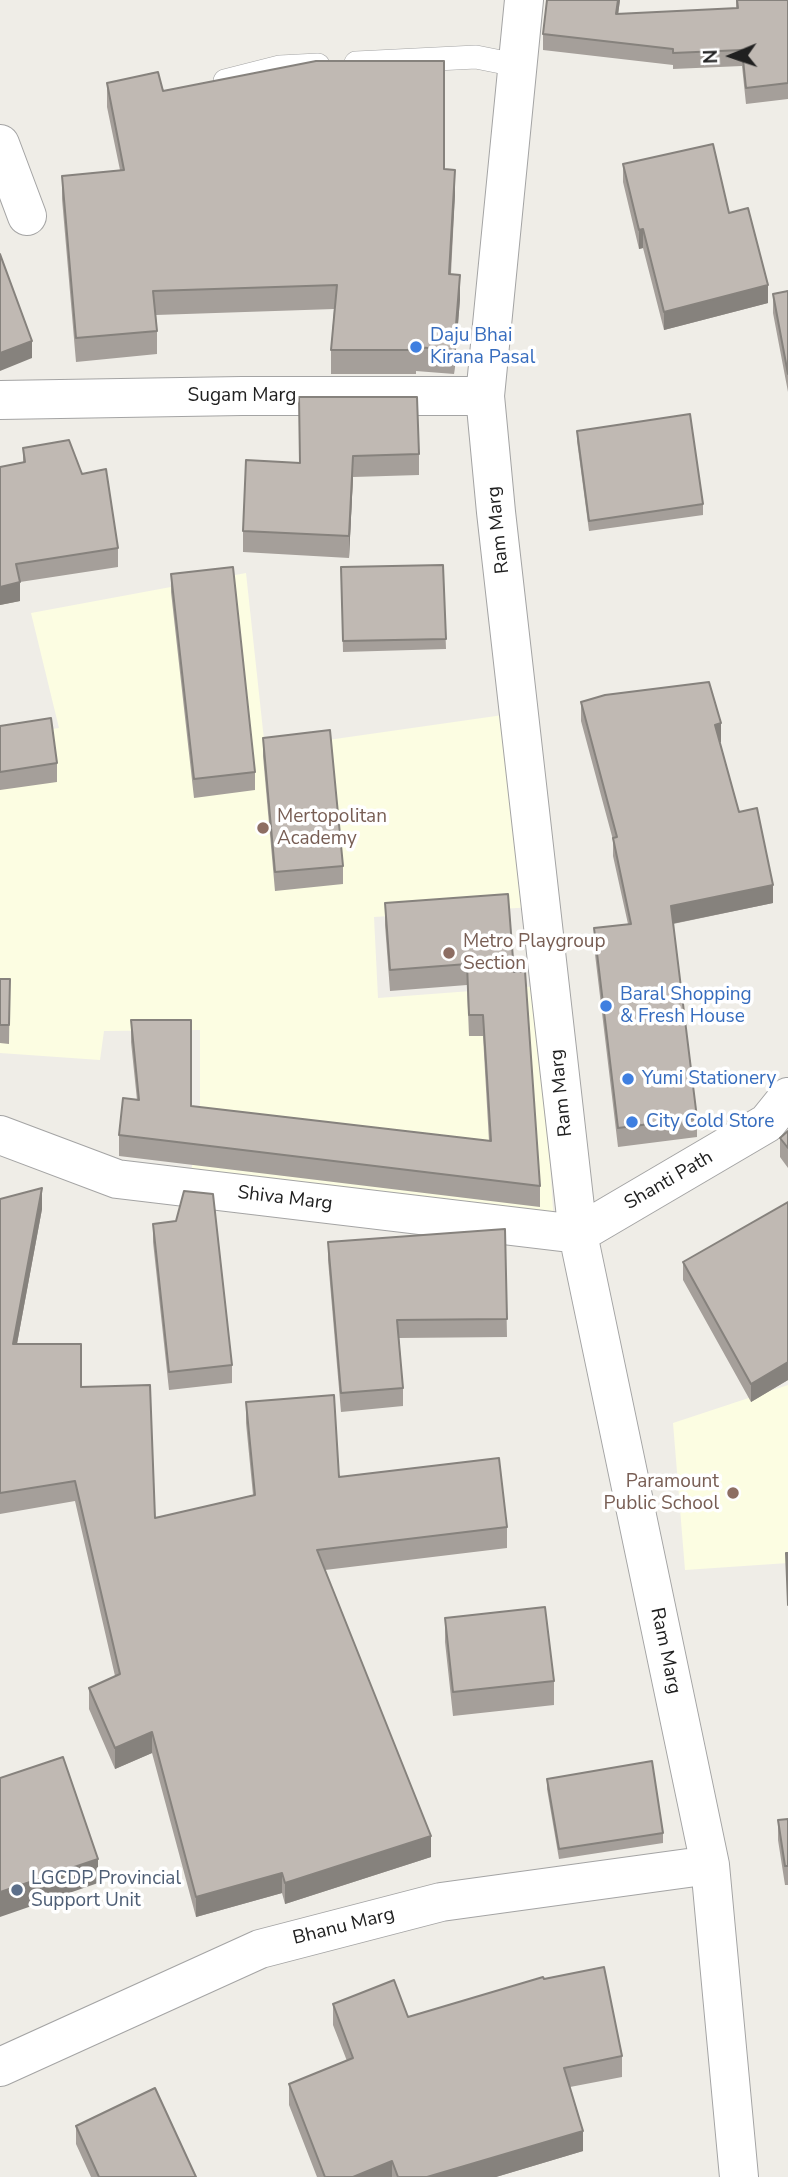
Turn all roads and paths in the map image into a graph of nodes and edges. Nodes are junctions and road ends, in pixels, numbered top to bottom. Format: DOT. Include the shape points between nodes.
graph roads {
  1 [pos="524,0"];
  2 [pos="516,65"];
  3 [pos="198,87"];
  4 [pos="0,144"];
  5 [pos="27,216"];
  6 [pos="485,396"];
  7 [pos="0,400"];
  8 [pos="788,1097"];
  9 [pos="0,1135"];
  10 [pos="578,1234"];
  11 [pos="710,1866"];
  12 [pos="0,2067"];
  13 [pos="739,2177"];
  1 -- 2 [label="street, Ram Marg"];
  2 -- 3 [label="lane" via="476,57 280,67"];
  2 -- 6 [label="street, Ram Marg"];
  4 -- 5 [label="street"];
  6 -- 7 [label="street, Sugam Marg"];
  6 -- 10 [label="street, Ram Marg"];
  8 -- 10 [label="street, Shanti Path" via="768,1123"];
  9 -- 10 [label="street, Shiva Marg" via="117,1179"];
  10 -- 11 [label="street, Ram Marg"];
  11 -- 12 [label="street, Bhanu Marg" via="441,1902 260,1949"];
  11 -- 13 [label="street, Ram Marg"];
}
